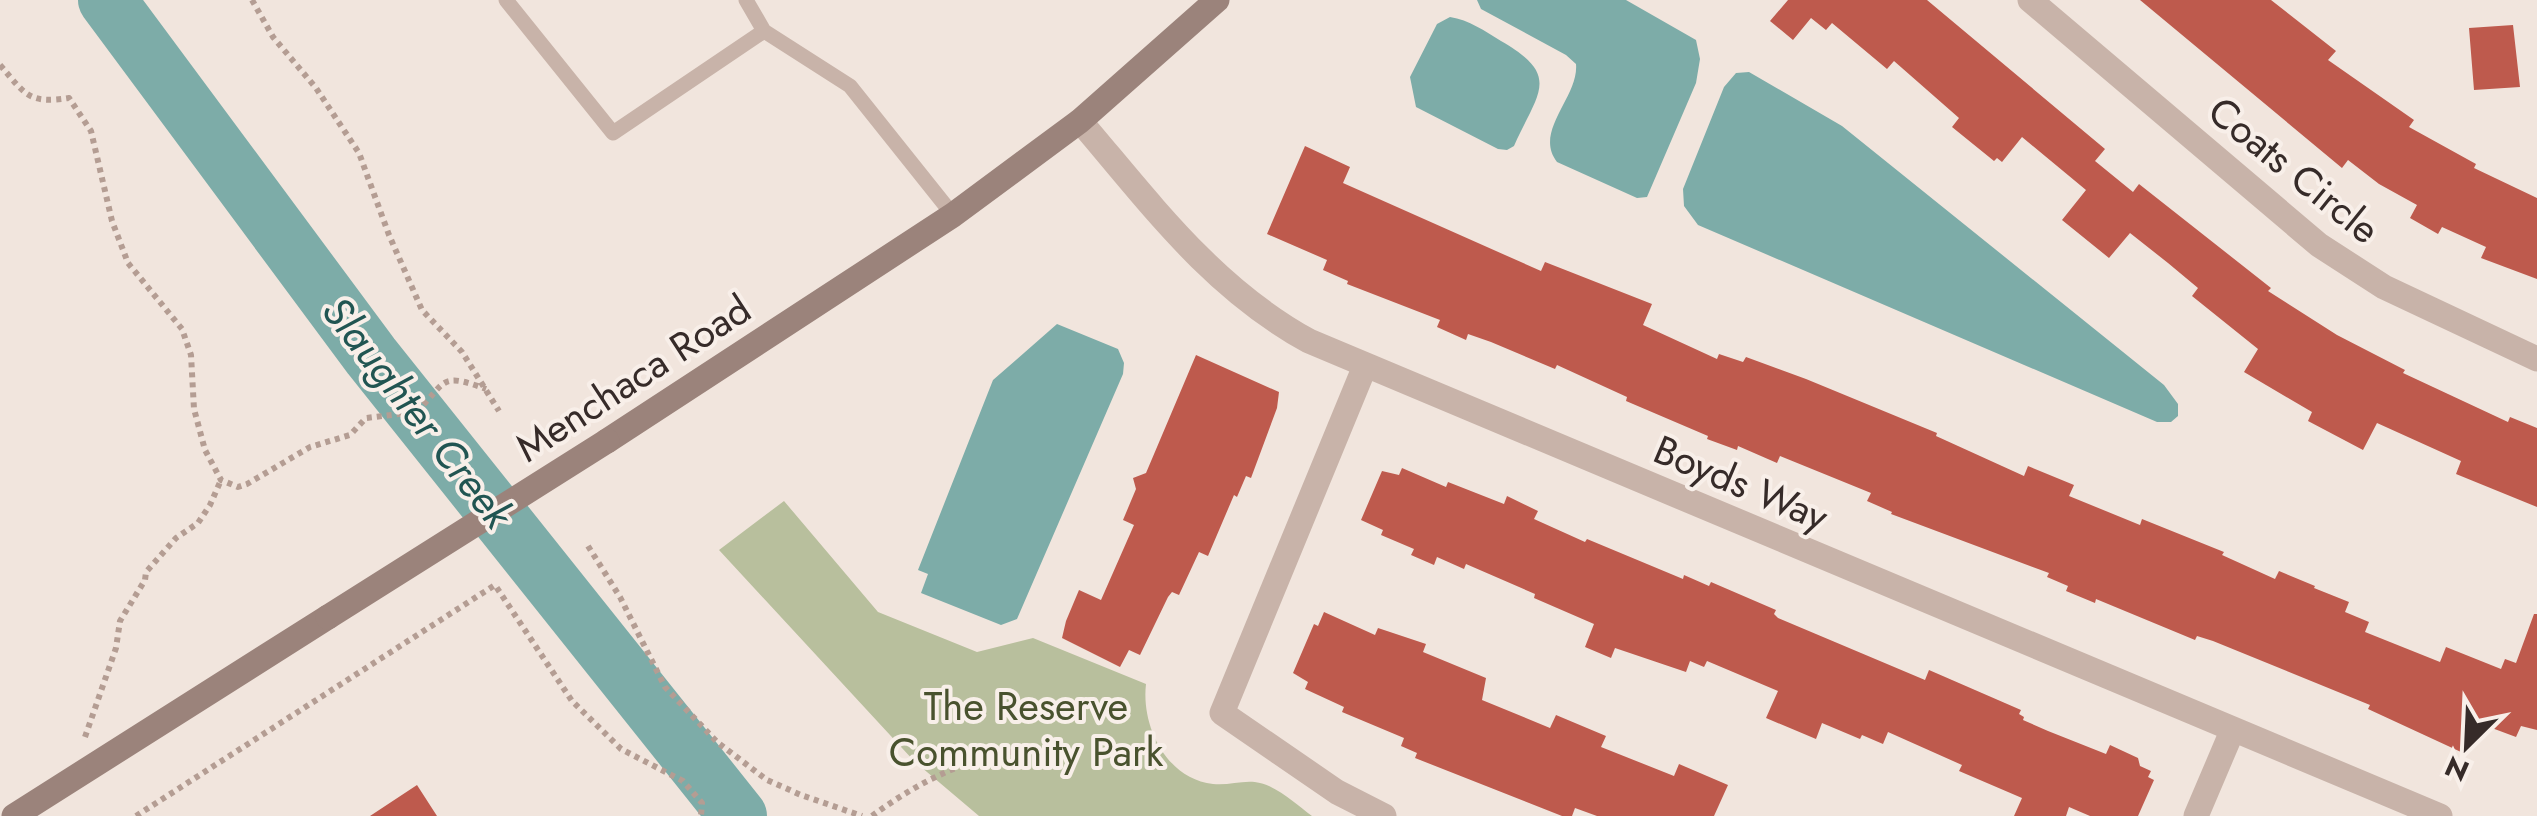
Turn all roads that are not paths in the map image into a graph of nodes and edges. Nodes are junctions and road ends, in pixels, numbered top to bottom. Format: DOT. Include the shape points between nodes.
graph roads {
  1 [pos="506,0"];
  2 [pos="746,0"];
  3 [pos="1217,0"];
  4 [pos="2030,0"];
  5 [pos="764,31"];
  6 [pos="1080,121"];
  7 [pos="953,216"];
  8 [pos="2537,359"];
  9 [pos="1365,366"];
  10 [pos="2232,729"];
  11 [pos="14,816"];
  12 [pos="1384,816"];
  13 [pos="2196,816"];
  14 [pos="2440,816"];
  1 -- 5 [label="lane" via="613,133"];
  2 -- 5 [label="lane"];
  3 -- 6 [label="main road, Menchaca Road"];
  4 -- 8 [label="street, Coats Circle" via="2319,245 2384,288"];
  5 -- 7 [label="lane" via="850,86"];
  6 -- 7 [label="main road, Menchaca Road"];
  6 -- 9 [label="street, Boyds Way" via="1193,252 1246,302 1309,342"];
  7 -- 11 [label="main road, Menchaca Road, bridge"];
  9 -- 10 [label="street, Boyds Way"];
  9 -- 12 [label="street" via="1222,713"];
  10 -- 13 [label="street"];
  10 -- 14 [label="street, Boyds Way"];
}
